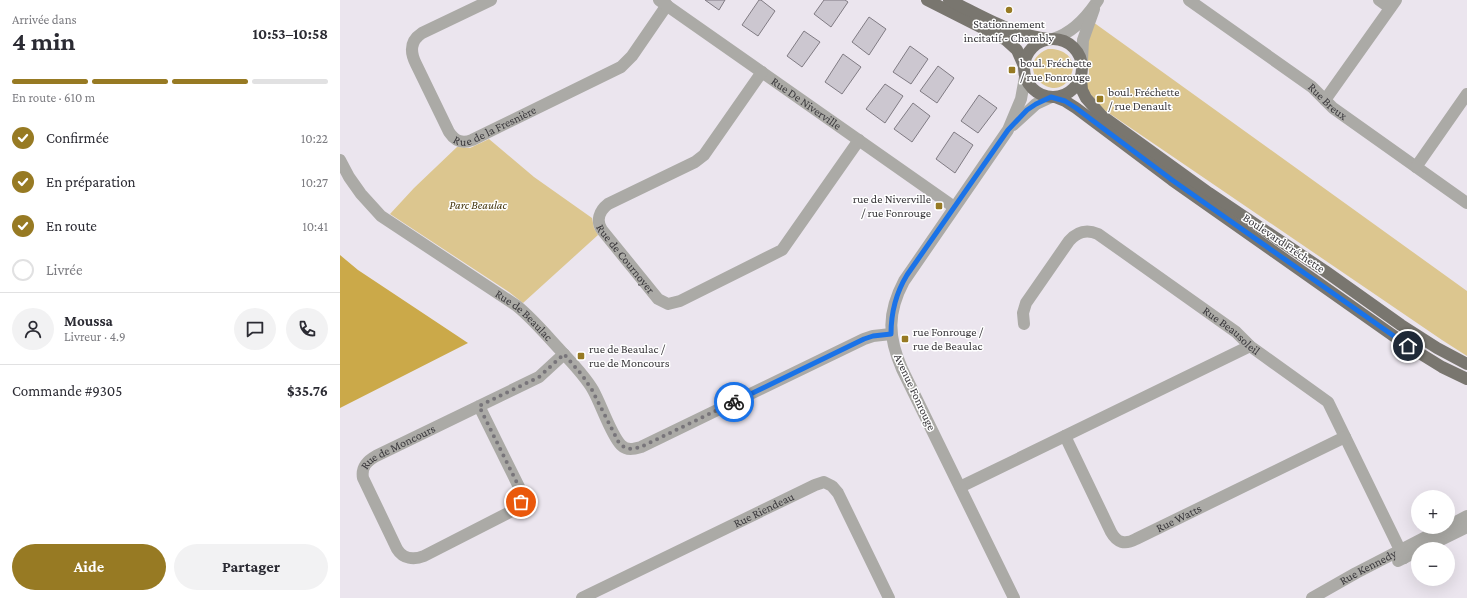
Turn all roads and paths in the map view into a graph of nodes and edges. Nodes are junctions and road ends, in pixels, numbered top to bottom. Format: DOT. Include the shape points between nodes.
graph roads {
  1 [pos="491,0"];
  2 [pos="927,0"];
  3 [pos="949,0"];
  4 [pos="1189,0"];
  5 [pos="1379,0"];
  6 [pos="1097,1"];
  7 [pos="663,3"];
  8 [pos="1393,4"];
  9 [pos="1050,39"];
  10 [pos="1082,61"];
  11 [pos="1024,71"];
  12 [pos="762,72"];
  13 [pos="1081,78"];
  14 [pos="1467,94"];
  15 [pos="1053,97"];
  16 [pos="1326,100"];
  17 [pos="1008,130"];
  18 [pos="859,140"];
  19 [pos="340,160"];
  20 [pos="1416,167"];
  21 [pos="1467,203"];
  22 [pos="954,207"];
  23 [pos="1024,324"];
  24 [pos="891,334"];
  25 [pos="1250,346"];
  26 [pos="564,354"];
  27 [pos="1467,364"];
  28 [pos="1467,379"];
  29 [pos="479,406"];
  30 [pos="1065,436"];
  31 [pos="1345,437"];
  32 [pos="960,487"];
  33 [pos="1467,516"];
  34 [pos="1455,522"];
  35 [pos="1467,527"];
  36 [pos="1434,534"];
  37 [pos="1436,542"];
  38 [pos="1411,552"];
  39 [pos="1402,554"];
  40 [pos="582,598"];
  41 [pos="889,598"];
  42 [pos="1014,598"];
  43 [pos="1312,598"];
  44 [pos="1317,598"];
  1 -- 7 [label="street, Rue de la Fresnière" via="422,33 412,44 416,64 449,132 459,141 472,140 621,67 635,52"];
  2 -- 11 [label="main road" via="1006,40 1020,55"];
  3 -- 9 [label="main road" via="1018,32"];
  4 -- 16 [label="street, Rue Breux" via="1312,87"];
  5 -- 8 [label="street"];
  6 -- 9 [label="street" via="1070,31 1063,36"];
  6 -- 10 [label="street" via="1083,40"];
  7 -- 12 [label="street, Rue De Niverville"];
  8 -- 16 [label="street"];
  9 -- 10 [label="main road" via="1069,43 1077,50"];
  9 -- 11 [label="main road" via="1038,43 1030,50 1025,60"];
  10 -- 13 [label="main road"];
  11 -- 15 [label="main road" via="1033,90"];
  11 -- 17 [label="street" via="1021,99"];
  12 -- 18 [label="street, Rue De Niverville"];
  12 -- 18 [label="street, Rue de Cournoyer" via="704,155 695,162 608,204 600,212 602,230 658,299 668,304 680,301 782,250"];
  13 -- 15 [label="main road" via="1070,93"];
  13 -- 27 [label="main road, Boulevard Fréchette" via="1082,90 1092,106 1131,137 1401,325"];
  14 -- 20 [label="street"];
  15 -- 17 [label="street" via="1036,104"];
  15 -- 28 [label="main road, Boulevard Fréchette" via="1076,108 1172,180 1408,346"];
  16 -- 20 [label="street, Rue Breux" via="1333,108"];
  17 -- 22 [label="street, Avenue Fonrouge"];
  18 -- 22 [label="street, Rue De Niverville"];
  19 -- 26 [label="street, Rue de Beaulac" via="357,190 382,216 517,306"];
  20 -- 21 [label="street, Rue Breux"];
  22 -- 24 [label="street, Avenue Fonrouge" via="900,289 893,307"];
  23 -- 25 [label="street, Rue Beausoleil" via="1023,313 1026,303 1048,270 1072,238 1089,231 1102,237 1236,332"];
  24 -- 26 [label="street, Rue de Beaulac" via="864,339 632,449 623,447 618,441 592,390"];
  24 -- 32 [label="street, Avenue Fonrouge" via="902,369"];
  25 -- 30 [label="street"];
  25 -- 31 [label="street, Rue Beausoleil" via="1328,402"];
  26 -- 29 [label="street, Rue de Moncours" via="539,377"];
  29 -- 29 [label="street, Rue de Moncours" via="520,489 520,504 516,509 424,556 404,556 397,549 363,478 364,466 376,456"];
  30 -- 31 [label="street, Rue Watts" via="1111,532 1118,541 1124,543 1133,541"];
  30 -- 32 [label="street"];
  31 -- 39 [label="street, Rue Beausoleil"];
  32 -- 42 [label="street, Avenue Fonrouge"];
  33 -- 34 [label="street"];
  35 -- 37 [label="street"];
  36 -- 39 [label="street, Rue Kennedy"];
  38 -- 39 [label="street, Rue Kennedy"];
  39 -- 43 [label="street, Rue Kennedy" via="1356,573"];
  39 -- 44 [label="street, Rue Kennedy" via="1360,580"];
  40 -- 41 [label="street, Rue Riendeau" via="824,482 832,486 840,497"];
}
